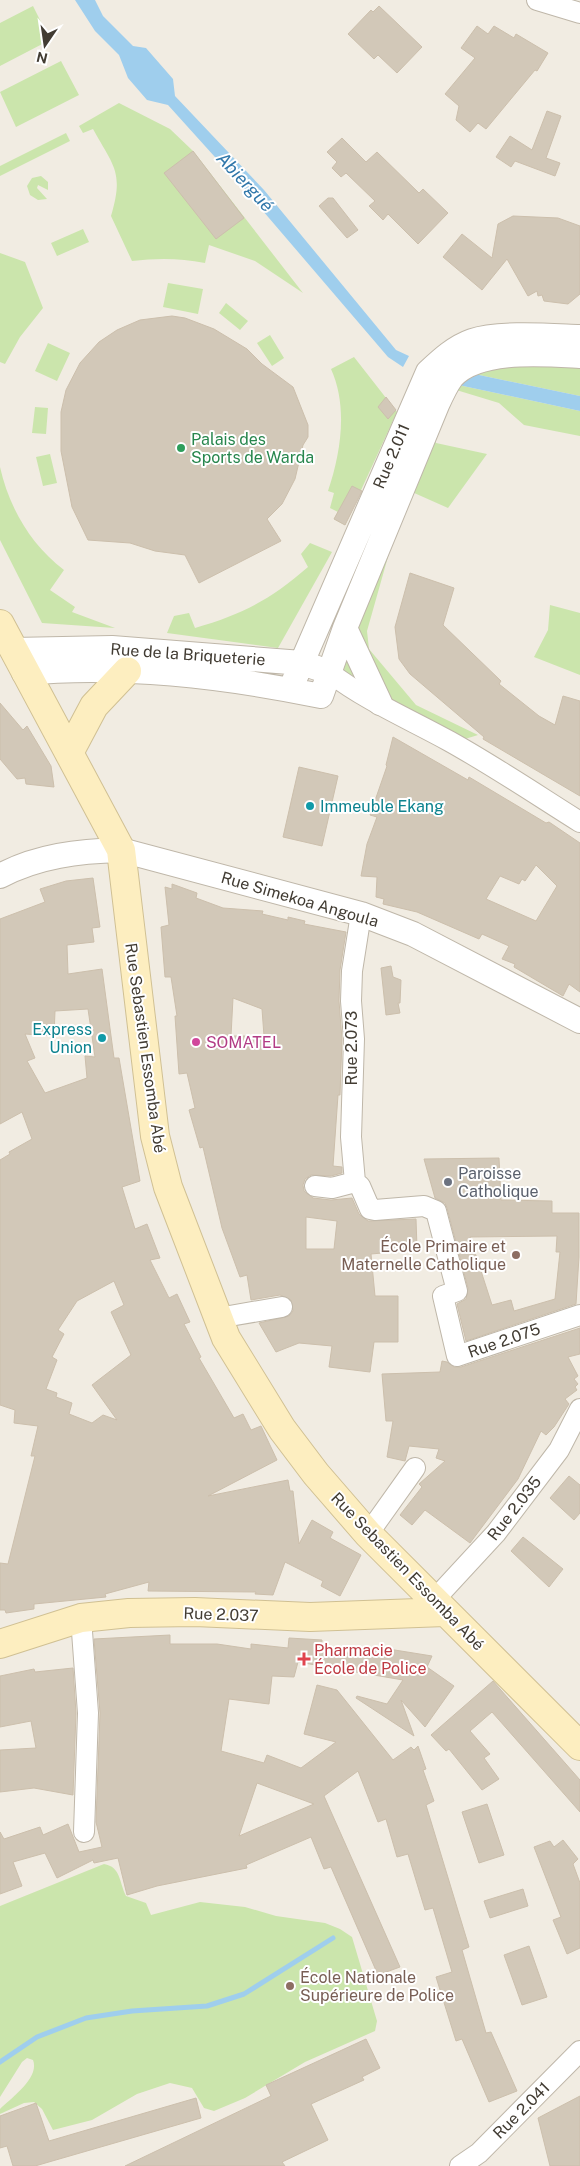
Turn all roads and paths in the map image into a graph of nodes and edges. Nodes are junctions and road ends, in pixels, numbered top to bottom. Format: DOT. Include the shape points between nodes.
graph roads {
  1 [pos="537,0"];
  2 [pos="580,13"];
  3 [pos="580,337"];
  4 [pos="580,356"];
  5 [pos="322,615"];
  6 [pos="0,624"];
  7 [pos="345,628"];
  8 [pos="269,660"];
  9 [pos="19,662"];
  10 [pos="302,663"];
  11 [pos="128,671"];
  12 [pos="330,673"];
  13 [pos="290,690"];
  14 [pos="356,692"];
  15 [pos="321,696"];
  16 [pos="380,703"];
  17 [pos="69,753"];
  18 [pos="580,822"];
  19 [pos="121,850"];
  20 [pos="0,876"];
  21 [pos="361,914"];
  22 [pos="580,1021"];
  23 [pos="355,1182"];
  24 [pos="315,1186"];
  25 [pos="282,1307"];
  26 [pos="580,1315"];
  27 [pos="218,1318"];
  28 [pos="580,1409"];
  29 [pos="415,1468"];
  30 [pos="368,1534"];
  31 [pos="440,1605"];
  32 [pos="81,1618"];
  33 [pos="0,1644"];
  34 [pos="579,1743"];
  35 [pos="84,1832"];
  36 [pos="580,2051"];
  37 [pos="460,2166"];
  1 -- 2 [label="street"];
  3 -- 5 [label="street, Rue 2.011" via="496,337 472,341 448,354 428,372"];
  4 -- 7 [label="street, Rue 2.011" via="499,356 479,360 452,378 437,404"];
  5 -- 8 [label="street" via="293,647"];
  5 -- 10 [label="street, Rue 2.011"];
  6 -- 9 [label="main road, Rue Sebastien Essomba Abé"];
  7 -- 12 [label="street, Rue 2.011"];
  7 -- 16 [label="street"];
  8 -- 9 [label="street, Rue de la Briqueterie" via="112,648"];
  8 -- 10 [label="street, Rue de la Briqueterie"];
  9 -- 11 [label="street, Rue de la Briqueterie" via="84,670"];
  9 -- 17 [label="main road, Rue Sebastien Essomba Abé"];
  10 -- 12 [label="street, Rue de la Briqueterie"];
  10 -- 13 [label="street, Rue 2.011"];
  11 -- 13 [label="street, Rue de la Briqueterie" via="168,673"];
  11 -- 17 [label="main road" via="94,706"];
  12 -- 14 [label="street, Rue de la Briqueterie"];
  12 -- 15 [label="street, Rue 2.011"];
  13 -- 15 [label="street, Rue de la Briqueterie"];
  14 -- 15 [label="street, Rue de la Briqueterie"];
  14 -- 16 [label="street, Rue de la Briqueterie"];
  16 -- 18 [label="street, Rue de la Briqueterie"];
  17 -- 19 [label="main road, Rue Sebastien Essomba Abé"];
  19 -- 20 [label="street, Rue Simekoa Angoula" via="80,851 18,866"];
  19 -- 21 [label="street, Rue Simekoa Angoula"];
  19 -- 27 [label="main road, Rue Sebastien Essomba Abé" via="155,1136 168,1187"];
  21 -- 22 [label="street, Rue Simekoa Angoula" via="413,934"];
  21 -- 23 [label="street, Rue 2.073" via="351,1000 354,1039 351,1137"];
  23 -- 24 [label="street" via="332,1188"];
  23 -- 26 [label="street, Rue 2.075" via="370,1208 375,1210 424,1206 436,1211 457,1291 443,1296 457,1356"];
  25 -- 27 [label="street"];
  27 -- 30 [label="main road, Rue Sebastien Essomba Abé" via="226,1338 282,1430"];
  28 -- 31 [label="street, Rue 2.035" via="559,1450"];
  29 -- 30 [label="street"];
  30 -- 31 [label="main road, Rue Sebastien Essomba Abé"];
  31 -- 32 [label="main road, Rue 2.037" via="310,1618 195,1612"];
  31 -- 34 [label="main road, Rue Sebastien Essomba Abé"];
  32 -- 33 [label="main road, Rue 2.037"];
  32 -- 35 [label="street" via="88,1713"];
  36 -- 37 [label="street, Rue 2.041" via="479,2153"];
}
